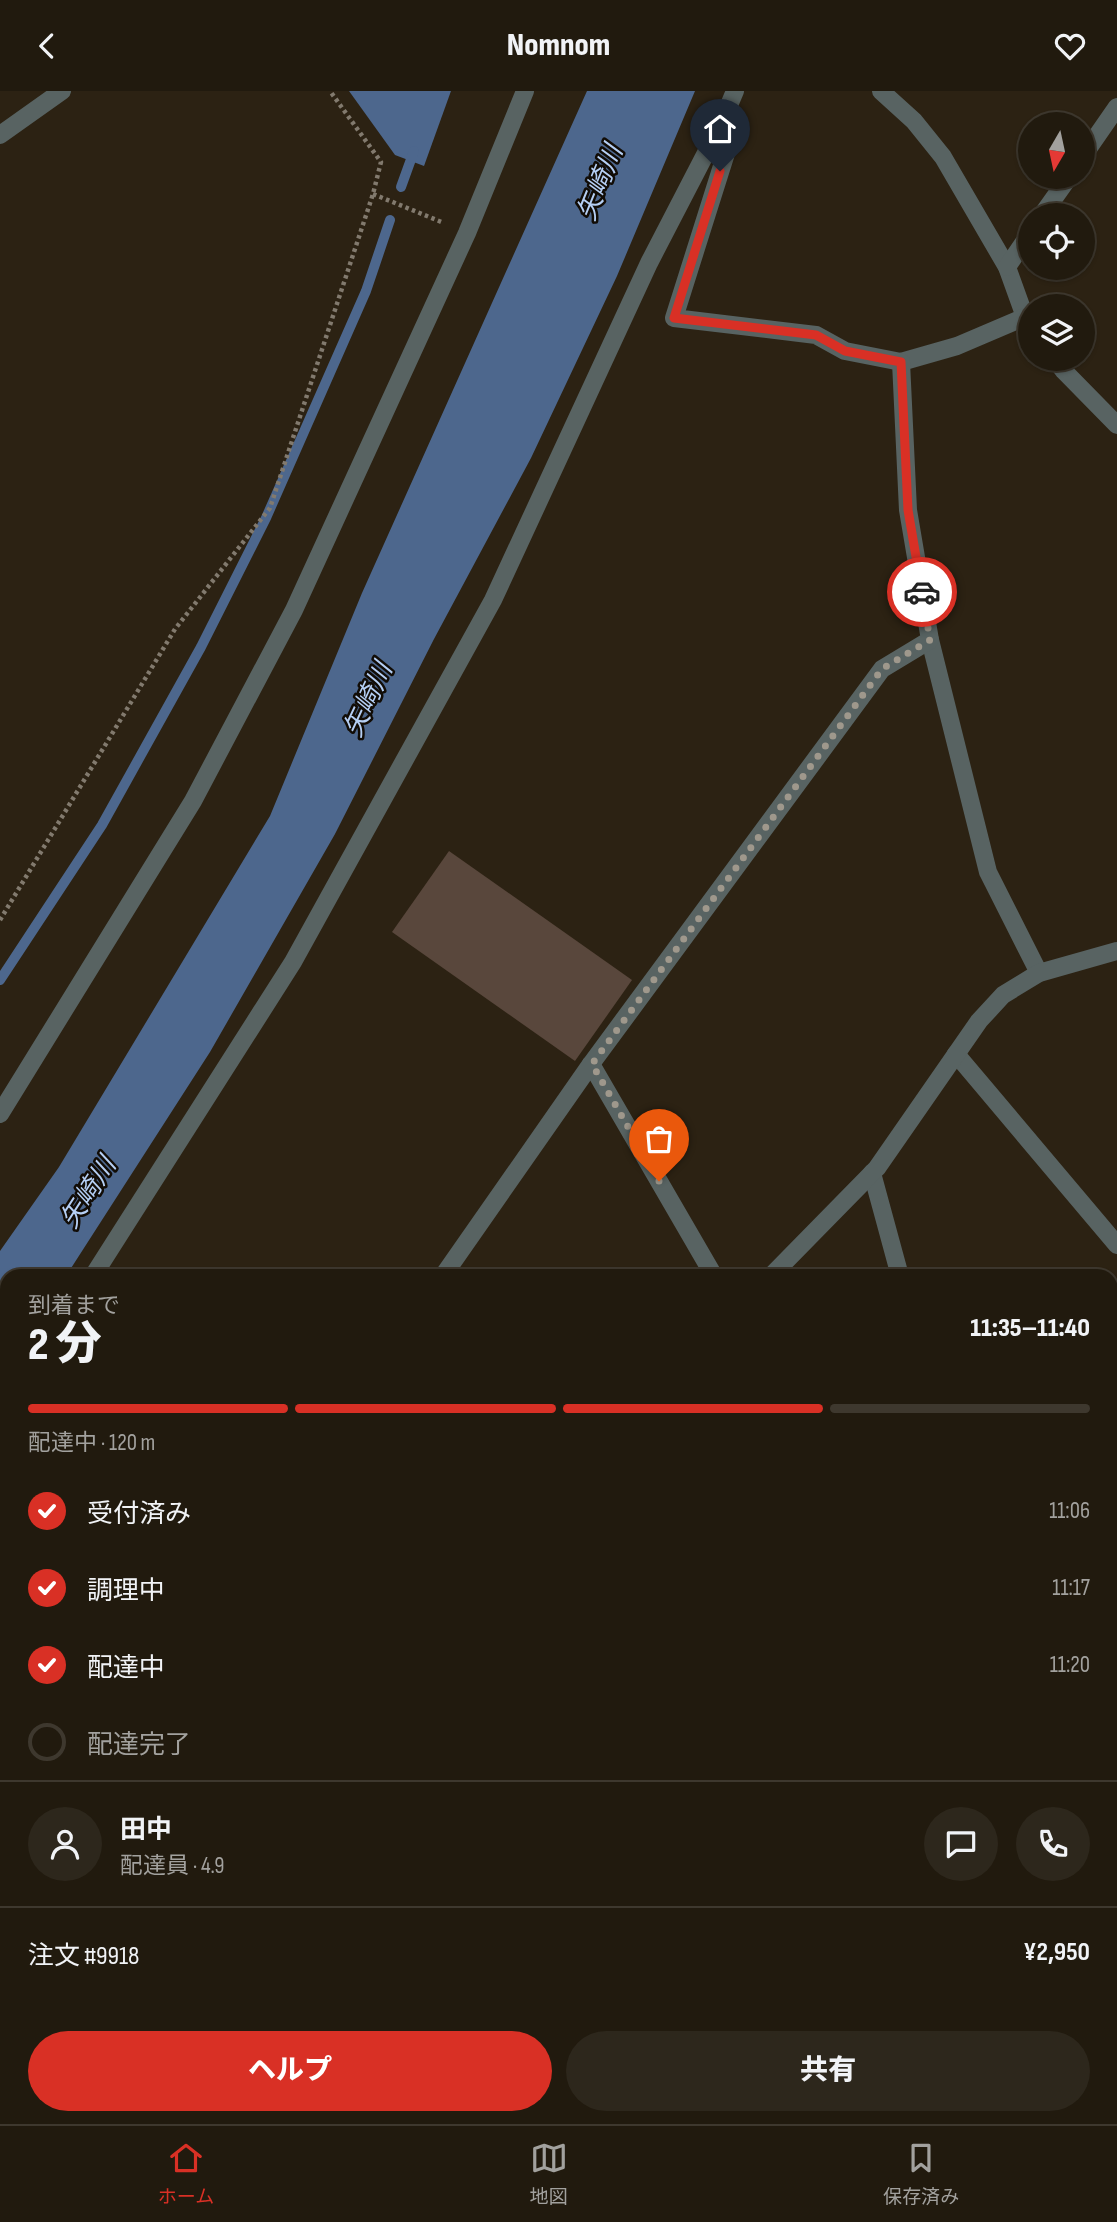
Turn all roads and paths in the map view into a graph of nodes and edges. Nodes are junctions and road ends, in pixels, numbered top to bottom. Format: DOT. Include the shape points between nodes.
graph roads {
  1 [pos="62,91"];
  2 [pos="330,91"];
  3 [pos="525,91"];
  4 [pos="735,91"];
  5 [pos="881,91"];
  6 [pos="1117,107"];
  7 [pos="721,124"];
  8 [pos="0,135"];
  9 [pos="1096,137"];
  10 [pos="373,194"];
  11 [pos="467,233"];
  12 [pos="1018,251"];
  13 [pos="1007,267"];
  14 [pos="1018,295"];
  15 [pos="1018,325"];
  16 [pos="901,362"];
  17 [pos="1064,371"];
  18 [pos="1117,425"];
  19 [pos="930,640"];
  20 [pos="0,920"];
  21 [pos="1117,951"];
  22 [pos="1040,973"];
  23 [pos="956,1054"];
  24 [pos="592,1064"];
  25 [pos="0,1114"];
  26 [pos="872,1173"];
  27 [pos="1117,1245"];
  28 [pos="97,1269"];
  29 [pos="448,1269"];
  30 [pos="710,1269"];
  31 [pos="778,1269"];
  32 [pos="898,1269"];
  1 -- 8 [label="street"];
  2 -- 10 [label="path" via="381,162"];
  3 -- 11 [label="street"];
  4 -- 7 [label="street"];
  5 -- 13 [label="street" via="914,121 943,157"];
  6 -- 9 [label="street"];
  7 -- 16 [label="street" via="728,147 674,318 816,335 845,351"];
  7 -- 28 [label="street" via="649,263 493,600 293,962"];
  10 -- 11 [label="path"];
  10 -- 20 [label="path" via="270,508 175,629"];
  11 -- 25 [label="street" via="294,610 193,801"];
  12 -- 13 [label="street"];
  13 -- 14 [label="street"];
  15 -- 16 [label="street"];
  16 -- 19 [label="street" via="908,510"];
  17 -- 18 [label="street"];
  19 -- 22 [label="street" via="988,872"];
  19 -- 24 [label="street" via="882,669"];
  21 -- 22 [label="street"];
  22 -- 23 [label="street" via="1003,995"];
  23 -- 26 [label="street"];
  23 -- 27 [label="street"];
  24 -- 29 [label="street"];
  24 -- 30 [label="street"];
  26 -- 31 [label="street"];
  26 -- 32 [label="street"];
}
